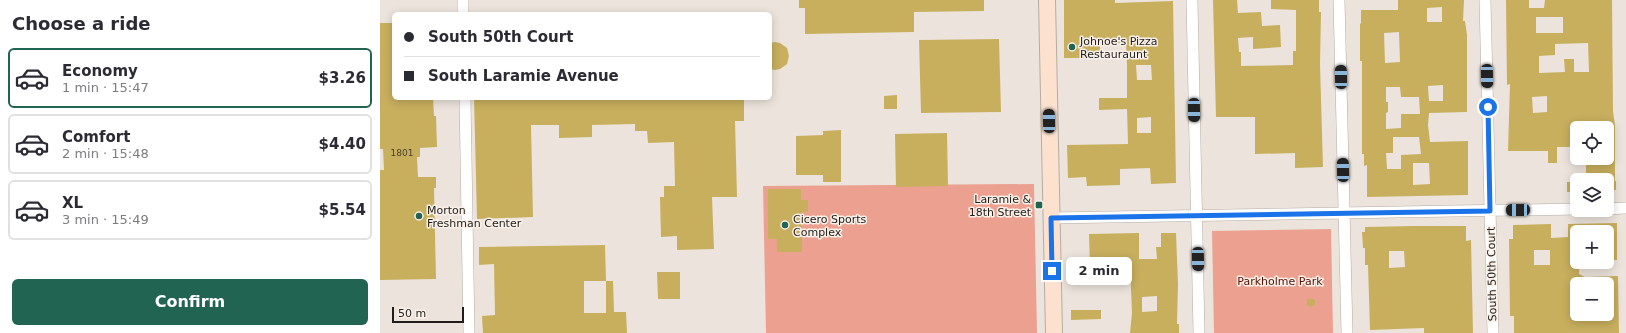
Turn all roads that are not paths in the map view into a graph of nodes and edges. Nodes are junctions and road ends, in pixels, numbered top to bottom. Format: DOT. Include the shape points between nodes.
graph roads {
  1 [pos="463,0"];
  2 [pos="1046,0"];
  3 [pos="1192,0"];
  4 [pos="1339,0"];
  5 [pos="1485,0"];
  6 [pos="463,12"];
  7 [pos="465,100"];
  8 [pos="1626,208"];
  9 [pos="1570,209"];
  10 [pos="1614,209"];
  11 [pos="1490,211"];
  12 [pos="1344,213"];
  13 [pos="1197,216"];
  14 [pos="1051,218"];
  15 [pos="470,333"];
  16 [pos="1054,333"];
  17 [pos="1200,333"];
  18 [pos="1346,333"];
  19 [pos="1493,333"];
  1 -- 6 [label="street"];
  2 -- 14 [label="main road"];
  3 -- 13 [label="street"];
  4 -- 12 [label="street"];
  5 -- 11 [label="street, South 50th Court"];
  7 -- 15 [label="street"];
  8 -- 10 [label="street"];
  9 -- 11 [label="street"];
  11 -- 12 [label="street"];
  11 -- 19 [label="street, South 50th Court"];
  12 -- 13 [label="street"];
  12 -- 18 [label="street"];
  13 -- 14 [label="street"];
  13 -- 17 [label="street"];
  14 -- 16 [label="main road"];
}
